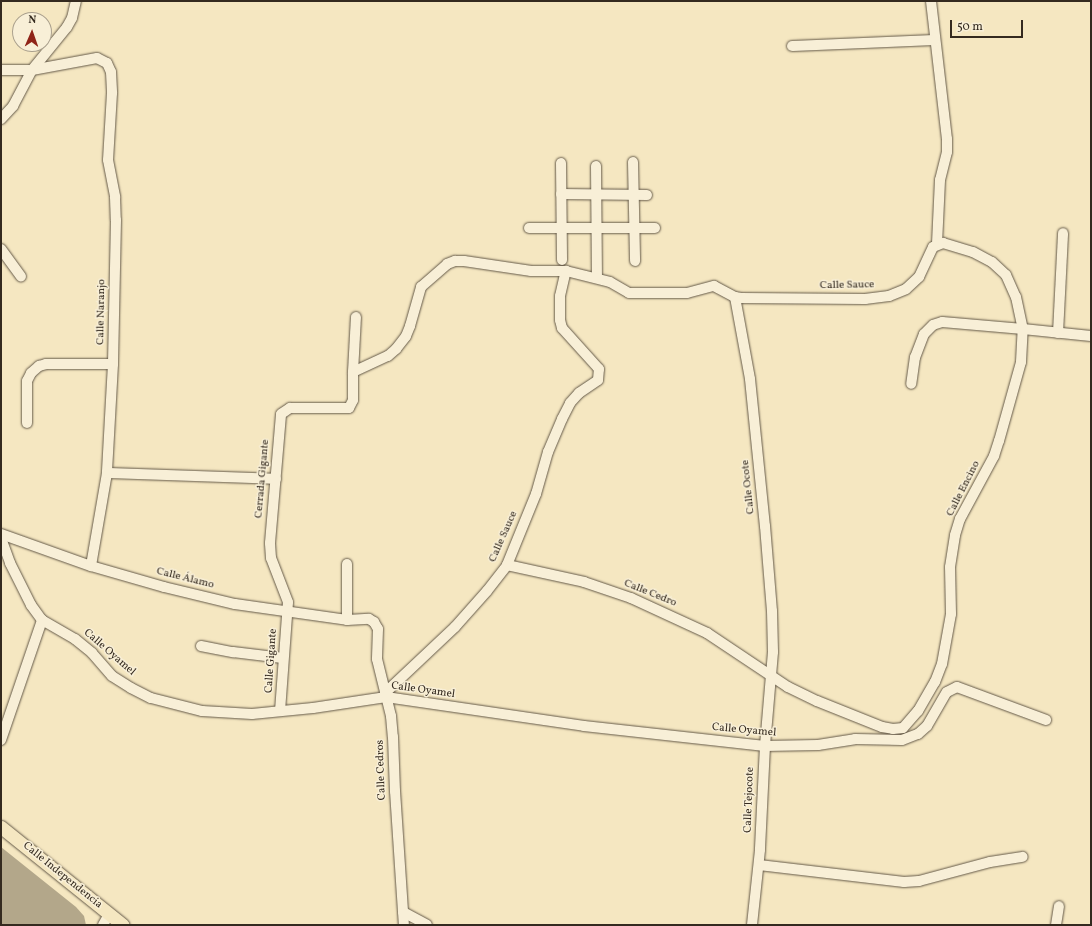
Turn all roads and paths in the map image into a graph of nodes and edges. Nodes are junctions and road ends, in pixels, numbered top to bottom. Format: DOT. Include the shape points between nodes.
graph roads {
  1 [pos="76,1"];
  2 [pos="930,1"];
  3 [pos="935,40"];
  4 [pos="792,46"];
  5 [pos="1,70"];
  6 [pos="32,70"];
  7 [pos="1,119"];
  8 [pos="633,162"];
  9 [pos="561,163"];
  10 [pos="596,166"];
  11 [pos="561,194"];
  12 [pos="596,194"];
  13 [pos="634,194"];
  14 [pos="648,195"];
  15 [pos="529,228"];
  16 [pos="562,228"];
  17 [pos="635,228"];
  18 [pos="655,228"];
  19 [pos="597,229"];
  20 [pos="1063,233"];
  21 [pos="937,244"];
  22 [pos="1,249"];
  23 [pos="562,260"];
  24 [pos="636,261"];
  25 [pos="566,271"];
  26 [pos="21,277"];
  27 [pos="597,278"];
  28 [pos="735,297"];
  29 [pos="356,317"];
  30 [pos="1023,330"];
  31 [pos="1058,333"];
  32 [pos="1091,336"];
  33 [pos="113,364"];
  34 [pos="353,372"];
  35 [pos="911,384"];
  36 [pos="27,423"];
  37 [pos="107,473"];
  38 [pos="276,479"];
  39 [pos="1,534"];
  40 [pos="1,538"];
  41 [pos="347,564"];
  42 [pos="507,565"];
  43 [pos="91,566"];
  44 [pos="288,613"];
  45 [pos="369,619"];
  46 [pos="42,620"];
  47 [pos="347,620"];
  48 [pos="200,646"];
  49 [pos="283,658"];
  50 [pos="771,675"];
  51 [pos="385,695"];
  52 [pos="280,711"];
  53 [pos="1046,720"];
  54 [pos="907,725"];
  55 [pos="1,740"];
  56 [pos="765,746"];
  57 [pos="1,827"];
  58 [pos="1023,857"];
  59 [pos="759,865"];
  60 [pos="1059,906"];
  61 [pos="403,912"];
  62 [pos="106,920"];
  63 [pos="123,925"];
  64 [pos="404,925"];
  65 [pos="427,925"];
  66 [pos="752,925"];
  67 [pos="1056,925"];
  1 -- 6 [label="street" via="67,28"];
  2 -- 3 [label="street"];
  3 -- 4 [label="street"];
  3 -- 21 [label="street" via="947,140 947,152 940,180"];
  5 -- 6 [label="street"];
  6 -- 7 [label="street" via="13,106"];
  6 -- 33 [label="street, Calle Naranjo" via="97,58 110,66 112,93 108,160 115,197 116,220"];
  8 -- 13 [label="street"];
  9 -- 11 [label="street"];
  10 -- 12 [label="street"];
  11 -- 12 [label="street"];
  11 -- 16 [label="street"];
  12 -- 13 [label="street"];
  12 -- 19 [label="street"];
  13 -- 14 [label="street"];
  13 -- 17 [label="street"];
  15 -- 16 [label="street"];
  16 -- 19 [label="street"];
  16 -- 23 [label="street"];
  17 -- 18 [label="street"];
  17 -- 19 [label="street"];
  17 -- 24 [label="street"];
  19 -- 27 [label="street"];
  20 -- 31 [label="street"];
  21 -- 28 [label="street, Calle Sauce" via="929,253 919,277 913,284 889,296 854,300"];
  21 -- 30 [label="street" via="949,243 973,252 1000,269 1011,284"];
  22 -- 26 [label="street"];
  25 -- 27 [label="street, Calle Sauce"];
  25 -- 34 [label="street, Calle Sauce" via="531,271 464,261 448,264 421,288 406,336 396,349 388,356"];
  25 -- 42 [label="street, Calle Sauce" via="560,296 562,328 599,369 598,380 570,403 562,419 548,452 536,494"];
  27 -- 28 [label="street, Calle Sauce" via="629,293 674,294 714,286"];
  28 -- 50 [label="street, Calle Ocote" via="750,379 765,526 772,611"];
  29 -- 34 [label="street"];
  30 -- 31 [label="street"];
  30 -- 35 [label="street" via="942,322 933,325 924,334 915,357"];
  30 -- 54 [label="street, Calle Encino" via="1021,362 999,442 960,519 955,535 950,567 951,614 942,664 932,688"];
  31 -- 32 [label="street"];
  33 -- 36 [label="street" via="39,366 30,373 27,381"];
  33 -- 37 [label="street, Calle Naranjo"];
  34 -- 38 [label="street, Cerrada Gigante" via="353,400 349,408 284,410 280,419"];
  37 -- 38 [label="street"];
  37 -- 43 [label="street, Calle Naranjo"];
  38 -- 44 [label="street, Cerrada Gigante" via="270,551 287,597"];
  39 -- 43 [label="street, Calle Álamo"];
  40 -- 46 [label="street, Calle Oyamel" via="31,605"];
  41 -- 47 [label="street"];
  42 -- 50 [label="street, Calle Cedro" via="584,582 631,598 707,633"];
  42 -- 51 [label="street, Calle Sauce" via="455,627"];
  43 -- 44 [label="street, Calle Álamo" via="221,601"];
  44 -- 47 [label="street, Calle Álamo"];
  44 -- 49 [label="street, Calle Gigante"];
  45 -- 47 [label="street, Calle Álamo"];
  45 -- 51 [label="street, Calle Cedros" via="378,630 377,659"];
  46 -- 52 [label="street, Calle Oyamel" via="84,646 119,682 151,698 177,706 225,713"];
  46 -- 55 [label="street"];
  48 -- 49 [label="street"];
  49 -- 52 [label="street, Calle Gigante"];
  50 -- 54 [label="street, Calle Cedro" via="788,687 817,701 875,724 899,729"];
  50 -- 56 [label="street, Calle Tejocote"];
  51 -- 52 [label="street, Calle Oyamel" via="313,708"];
  51 -- 56 [label="street, Calle Oyamel" via="584,726"];
  51 -- 61 [label="street, Calle Cedros" via="393,737"];
  53 -- 56 [label="street, Calle Oyamel" via="957,687 946,692 927,726 918,734 902,740 855,739 818,745"];
  56 -- 59 [label="street, Calle Tejocote"];
  57 -- 62 [label="main road, Calle Independencia"];
  58 -- 59 [label="street" via="990,862 919,881 904,882"];
  59 -- 66 [label="street, Calle Tejocote"];
  60 -- 67 [label="street"];
  61 -- 64 [label="street, Calle Cedros"];
  61 -- 65 [label="street"];
  62 -- 63 [label="main road, Calle Independencia"];
}
